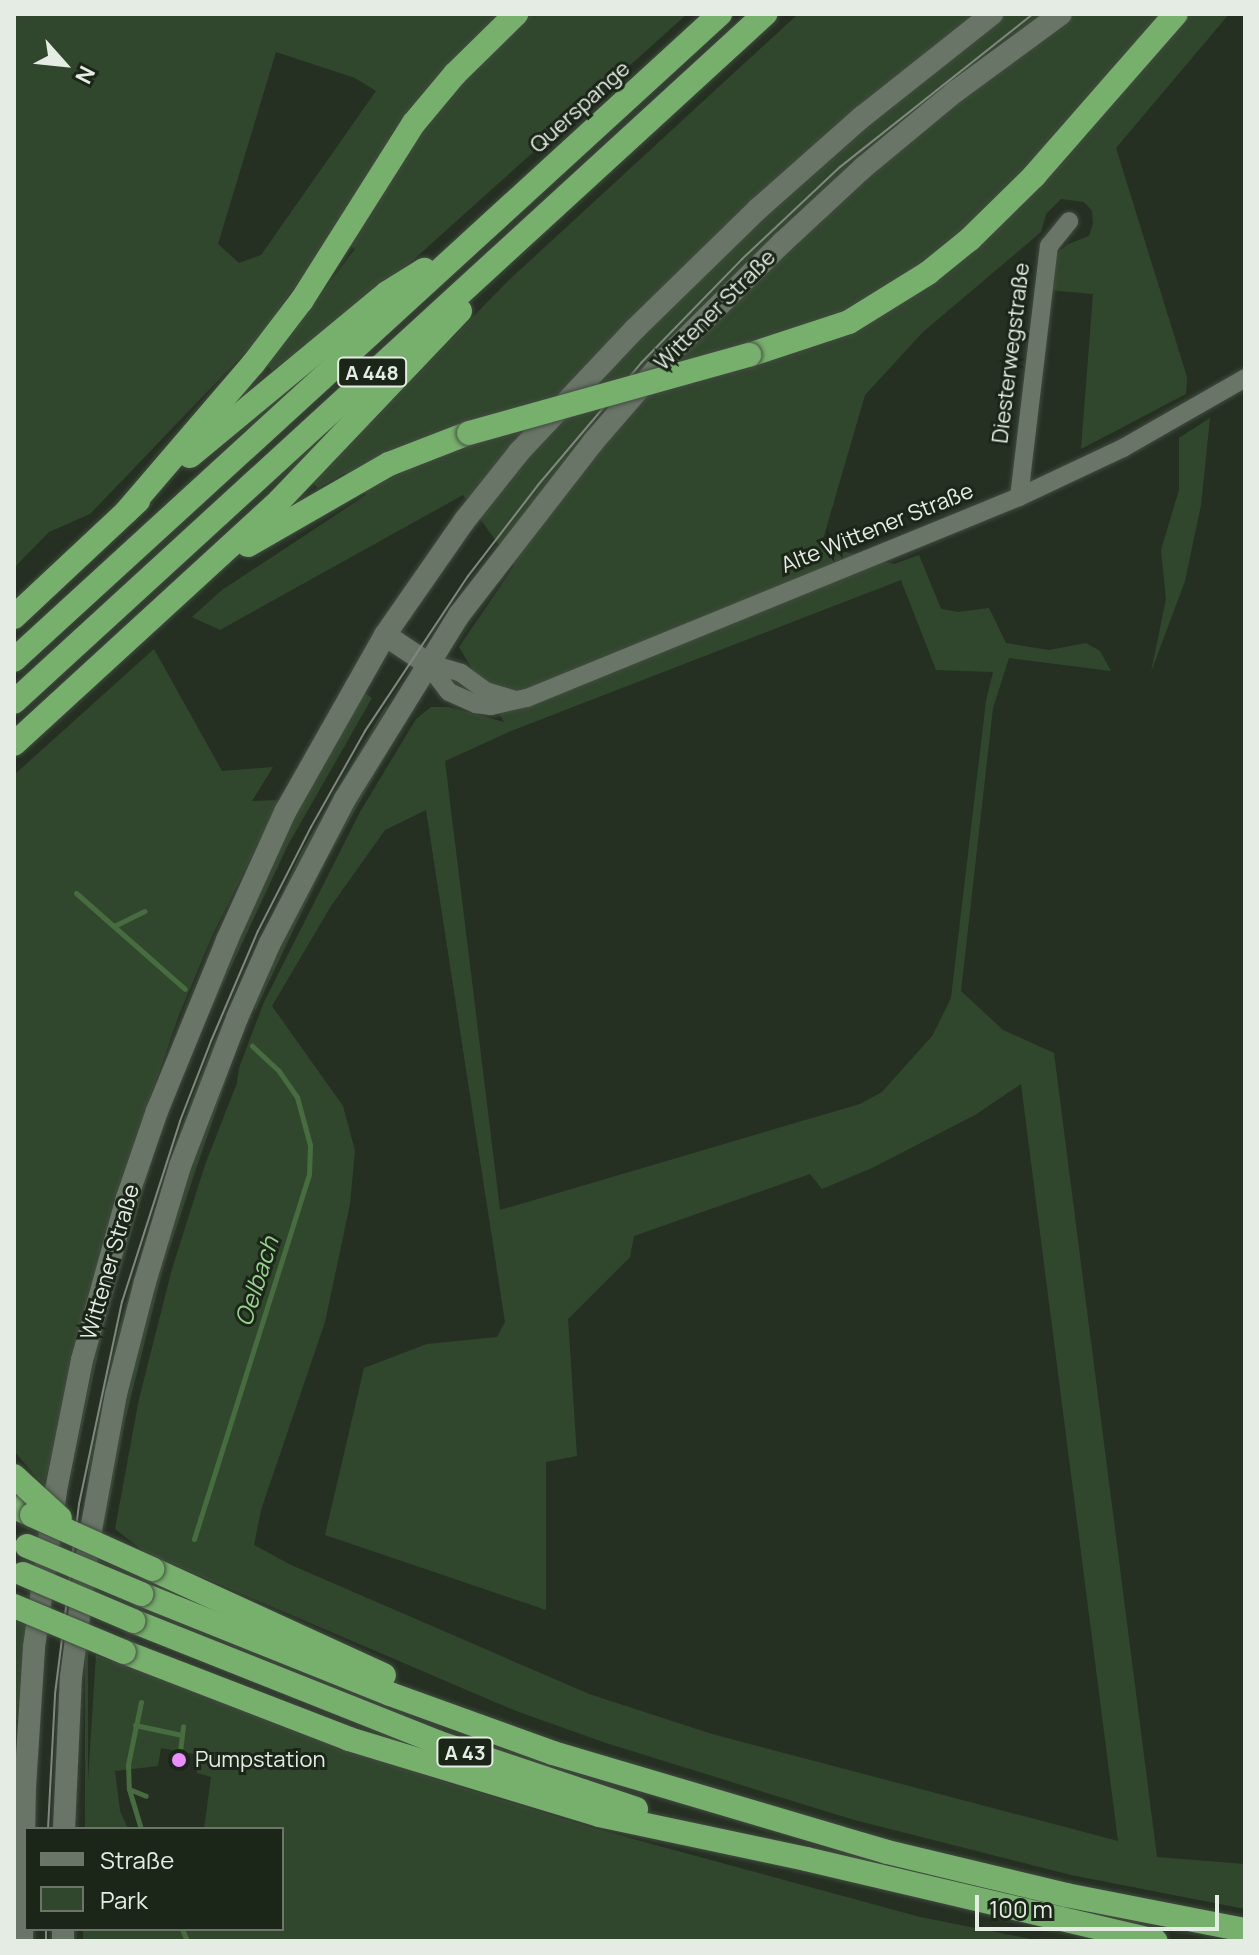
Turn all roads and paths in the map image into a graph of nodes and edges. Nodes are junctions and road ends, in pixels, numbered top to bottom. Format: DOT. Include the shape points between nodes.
graph roads {
  1 [pos="516,14"];
  2 [pos="720,14"];
  3 [pos="765,14"];
  4 [pos="992,14"];
  5 [pos="1061,14"];
  6 [pos="1176,14"];
  7 [pos="576,185"];
  8 [pos="1069,221"];
  9 [pos="475,238"];
  10 [pos="1245,378"];
  11 [pos="1019,497"];
  12 [pos="126,512"];
  13 [pos="189,584"];
  14 [pos="14,617"];
  15 [pos="385,635"];
  16 [pos="14,660"];
  17 [pos="427,663"];
  18 [pos="14,702"];
  19 [pos="14,744"];
  20 [pos="14,1476"];
  21 [pos="23,1511"];
  22 [pos="83,1538"];
  23 [pos="21,1543"];
  24 [pos="19,1572"];
  25 [pos="14,1606"];
  26 [pos="553,1753"];
  27 [pos="24,1827"];
  28 [pos="64,1827"];
  29 [pos="24,1838"];
  30 [pos="806,1859"];
  31 [pos="1245,1930"];
  32 [pos="22,1941"];
  33 [pos="1155,1941"];
  1 -- 12 [label="highway" via="414,123 302,300"];
  2 -- 9 [label="highway, Querspange / A 448"];
  3 -- 7 [label="highway, A 448"];
  4 -- 15 [label="main road, Wittener Straße" via="811,161 626,339 519,452"];
  5 -- 17 [label="main road, Wittener Straße" via="864,167 707,316 594,441"];
  6 -- 13 [label="highway, bridge" via="1034,176 970,239 928,273 849,322 810,338 469,433 389,464"];
  7 -- 13 [label="highway" via="280,500"];
  7 -- 18 [label="highway, A 448"];
  8 -- 11 [label="street, Diesterwegstraße" via="1049,246"];
  9 -- 12 [label="highway" via="387,293"];
  9 -- 16 [label="highway, A 448"];
  10 -- 11 [label="street, Alte Wittener Straße" via="1123,448"];
  11 -- 17 [label="street, Alte Wittener Straße" via="516,700 476,704 449,692"];
  12 -- 14 [label="highway"];
  13 -- 19 [label="highway"];
  15 -- 17 [label="main road"];
  15 -- 27 [label="main road, Wittener Straße" via="285,812 227,940 157,1111 96,1306 59,1475 34,1647"];
  17 -- 28 [label="main road, Wittener Straße" via="345,799 270,943 208,1091 162,1224 116,1394 92,1526 71,1677"];
  20 -- 22 [label="highway, bridge"];
  21 -- 22 [label="highway, bridge"];
  22 -- 26 [label="highway, bridge"];
  23 -- 26 [label="highway, A 43, bridge" via="390,1694"];
  24 -- 30 [label="highway, A 43, bridge" via="451,1747"];
  25 -- 30 [label="highway, bridge" via="349,1739 584,1811"];
  26 -- 31 [label="highway, A 43" via="887,1852"];
  29 -- 32 [label="main road, Wittener Straße"];
  30 -- 33 [label="highway, A 43"];
}
